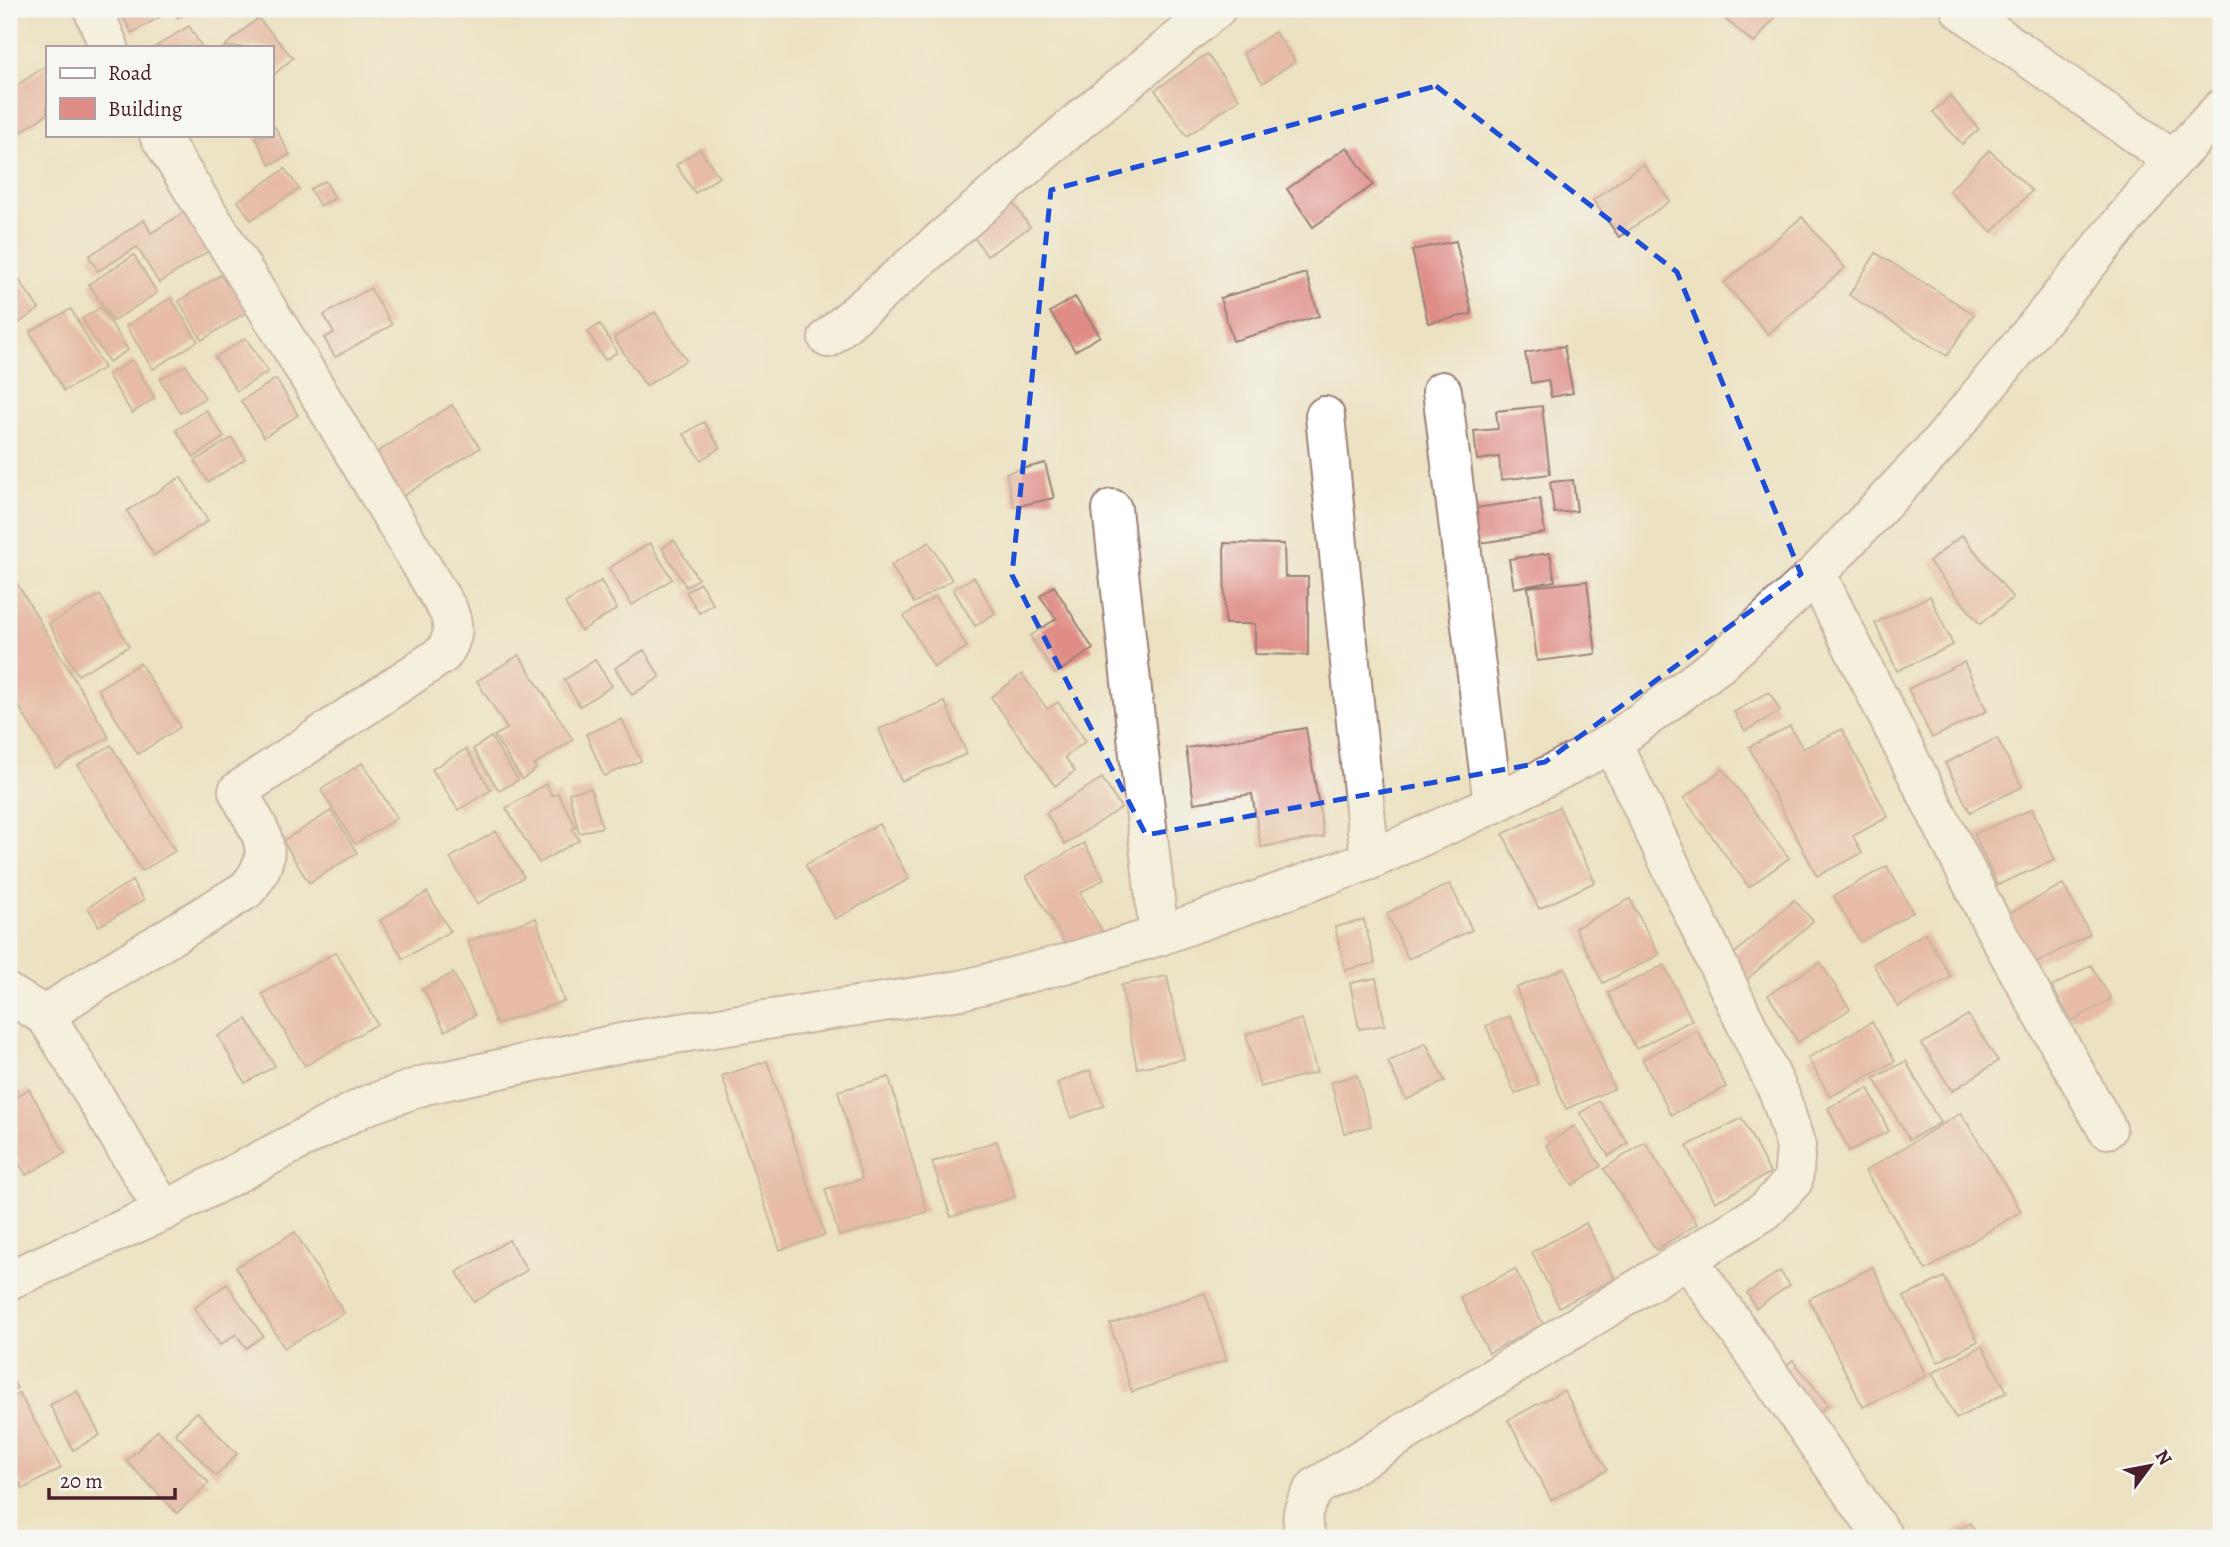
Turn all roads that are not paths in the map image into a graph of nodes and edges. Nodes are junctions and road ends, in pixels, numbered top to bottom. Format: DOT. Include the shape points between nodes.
graph roads {
  1 [pos="93,9"];
  2 [pos="1216,9"];
  3 [pos="1960,9"];
  4 [pos="108,46"];
  5 [pos="2221,109"];
  6 [pos="160,136"];
  7 [pos="2173,160"];
  8 [pos="828,338"];
  9 [pos="1442,391"];
  10 [pos="1325,416"];
  11 [pos="1112,509"];
  12 [pos="1816,574"];
  13 [pos="1612,743"];
  14 [pos="1493,804"];
  15 [pos="1370,860"];
  16 [pos="1159,936"];
  17 [pos="9,994"];
  18 [pos="45,1016"];
  19 [pos="2107,1129"];
  20 [pos="164,1211"];
  21 [pos="1688,1259"];
  22 [pos="9,1280"];
  23 [pos="1307,1538"];
  24 [pos="1884,1538"];
  1 -- 4 [label="street"];
  2 -- 8 [label="street"];
  3 -- 7 [label="street"];
  5 -- 7 [label="street"];
  6 -- 18 [label="street" via="448,610 453,639 443,654 238,791 265,844 262,873 246,890"];
  7 -- 12 [label="street" via="1941,442"];
  9 -- 14 [label="street"];
  10 -- 15 [label="street"];
  11 -- 16 [label="street"];
  12 -- 13 [label="street" via="1719,664"];
  12 -- 19 [label="street" via="1995,929"];
  13 -- 14 [label="street"];
  13 -- 21 [label="street" via="1780,1095 1796,1146 1793,1181 1766,1210"];
  14 -- 15 [label="street"];
  15 -- 16 [label="street"];
  16 -- 20 [label="street" via="961,990 635,1040 425,1085 365,1106"];
  17 -- 18 [label="street"];
  18 -- 20 [label="street"];
  20 -- 22 [label="street"];
  21 -- 23 [label="street" via="1316,1487 1303,1505 1300,1523"];
  21 -- 24 [label="street"];
}
